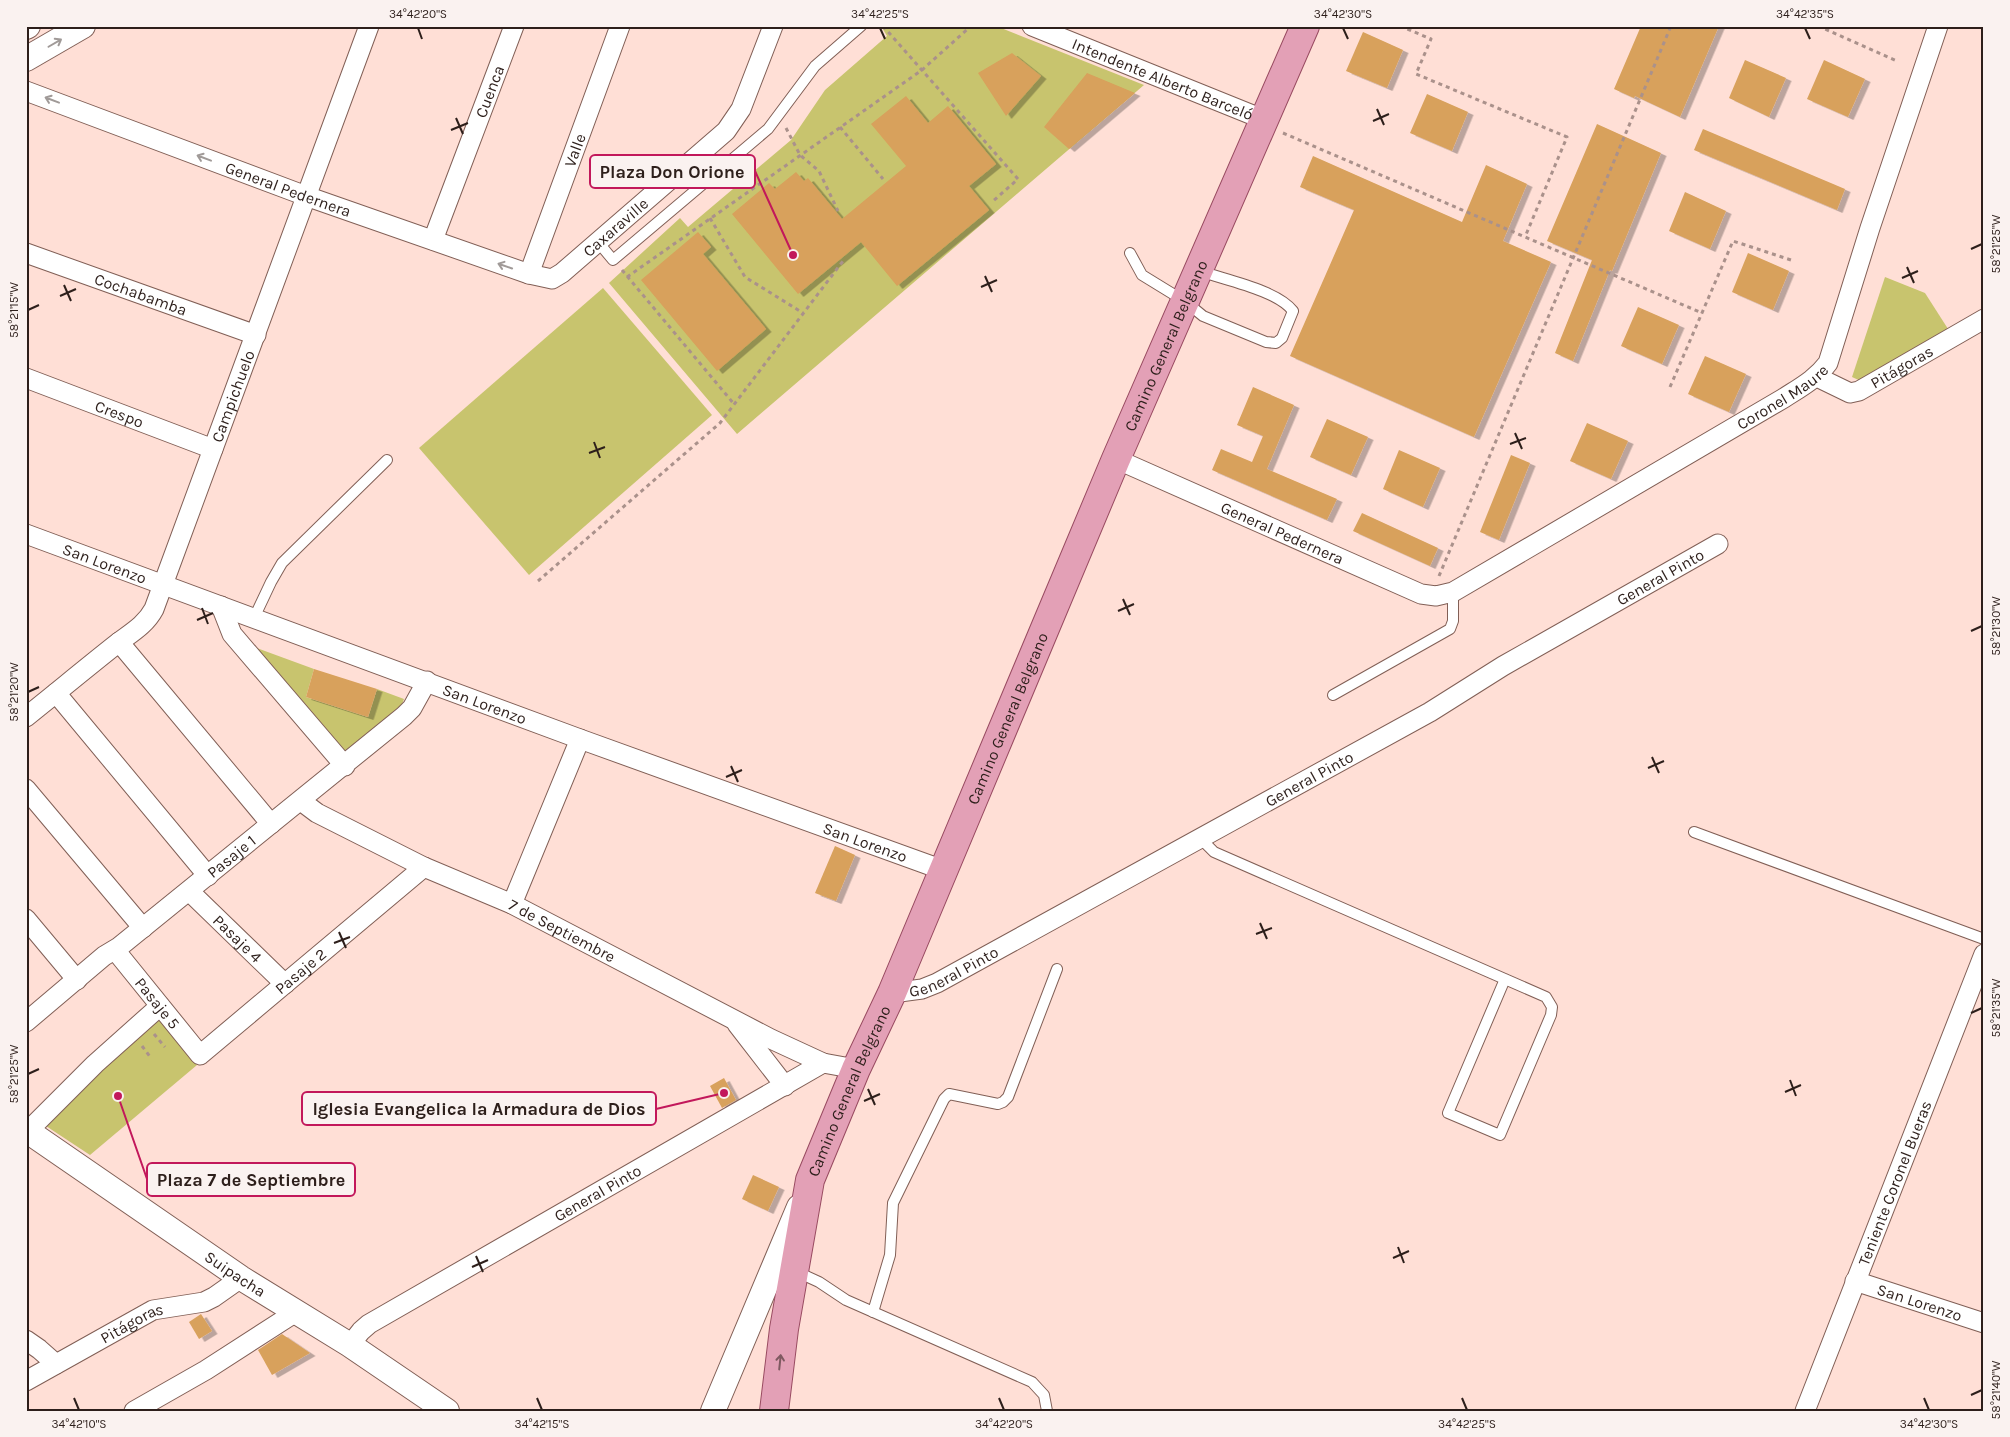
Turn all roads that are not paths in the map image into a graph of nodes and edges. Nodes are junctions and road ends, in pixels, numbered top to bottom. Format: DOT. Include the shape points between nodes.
graph roads {
  1 [pos="83,26"];
  2 [pos="369,26"];
  3 [pos="514,26"];
  4 [pos="620,26"];
  5 [pos="773,26"];
  6 [pos="861,26"];
  7 [pos="1032,26"];
  8 [pos="1305,26"];
  9 [pos="1938,26"];
  10 [pos="26,59"];
  11 [pos="26,91"];
  12 [pos="1274,126"];
  13 [pos="306,196"];
  14 [pos="433,240"];
  15 [pos="598,242"];
  16 [pos="26,253"];
  17 [pos="1130,253"];
  18 [pos="1199,270"];
  19 [pos="529,274"];
  20 [pos="552,279"];
  21 [pos="1186,302"];
  22 [pos="1984,319"];
  23 [pos="256,335"];
  24 [pos="1817,377"];
  25 [pos="26,378"];
  26 [pos="213,449"];
  27 [pos="1116,459"];
  28 [pos="387,460"];
  29 [pos="26,534"];
  30 [pos="1718,544"];
  31 [pos="164,584"];
  32 [pos="1453,592"];
  33 [pos="221,606"];
  34 [pos="254,618"];
  35 [pos="119,642"];
  36 [pos="427,681"];
  37 [pos="56,693"];
  38 [pos="1333,695"];
  39 [pos="26,717"];
  40 [pos="580,739"];
  41 [pos="345,766"];
  42 [pos="26,789"];
  43 [pos="301,801"];
  44 [pos="271,824"];
  45 [pos="1694,832"];
  46 [pos="1200,838"];
  47 [pos="424,868"];
  48 [pos="943,870"];
  49 [pos="208,876"];
  50 [pos="189,891"];
  51 [pos="512,904"];
  52 [pos="26,919"];
  53 [pos="143,928"];
  54 [pos="1984,939"];
  55 [pos="115,950"];
  56 [pos="1984,954"];
  57 [pos="1057,969"];
  58 [pos="1505,979"];
  59 [pos="76,980"];
  60 [pos="285,984"];
  61 [pos="892,993"];
  62 [pos="160,1006"];
  63 [pos="733,1019"];
  64 [pos="26,1022"];
  65 [pos="200,1055"];
  66 [pos="823,1063"];
  67 [pos="856,1069"];
  68 [pos="785,1086"];
  69 [pos="27,1131"];
  70 [pos="810,1180"];
  71 [pos="794,1270"];
  72 [pos="241,1278"];
  73 [pos="1855,1281"];
  74 [pos="296,1312"];
  75 [pos="873,1312"];
  76 [pos="1984,1323"];
  77 [pos="26,1340"];
  78 [pos="350,1345"];
  79 [pos="56,1364"];
  80 [pos="26,1381"];
  81 [pos="134,1411"];
  82 [pos="447,1411"];
  83 [pos="713,1411"];
  84 [pos="774,1411"];
  85 [pos="1047,1411"];
  86 [pos="1805,1411"];
  10 -- 1 [label="street, one-way"];
  2 -- 13 [label="street, Campichuelo"];
  3 -- 14 [label="street, Cuenca"];
  4 -- 19 [label="street, Valle"];
  5 -- 15 [label="street, Caxaraville" via="741,109 726,132"];
  6 -- 15 [label="lane" via="806,75 768,129 613,260"];
  7 -- 12 [label="street, Intendente Alberto Barceló"];
  8 -- 12 [label="main road, Camino General Belgrano"];
  9 -- 24 [label="street, Coronel Maure" via="1828,363"];
  13 -- 11 [label="street, General Pedernera, one-way"];
  12 -- 18 [label="main road, Camino General Belgrano"];
  13 -- 14 [label="street, General Pedernera"];
  13 -- 23 [label="street, Campichuelo"];
  19 -- 14 [label="street, General Pedernera, one-way"];
  15 -- 20 [label="street, Caxaraville"];
  16 -- 23 [label="street, Cochabamba"];
  17 -- 21 [label="lane" via="1142,275"];
  18 -- 21 [label="main road, Camino General Belgrano"];
  18 -- 21 [label="lane" via="1272,296 1293,311 1282,338 1276,343 1260,340 1203,316"];
  19 -- 20 [label="street, General Pedernera"];
  21 -- 27 [label="main road, Camino General Belgrano"];
  22 -- 24 [label="street, Pitágoras" via="1859,391 1850,393"];
  23 -- 26 [label="street, Campichuelo"];
  24 -- 32 [label="street, Coronel Maure"];
  25 -- 26 [label="street, Crespo"];
  26 -- 31 [label="street, Campichuelo"];
  27 -- 32 [label="street, General Pedernera" via="1422,594 1436,596"];
  27 -- 48 [label="main road, Camino General Belgrano"];
  28 -- 34 [label="lane" via="282,563"];
  29 -- 31 [label="street, San Lorenzo"];
  30 -- 46 [label="street, General Pinto" via="1430,712"];
  31 -- 33 [label="street, San Lorenzo"];
  31 -- 35 [label="street, Campichuelo" via="149,618"];
  32 -- 38 [label="lane" via="1450,629"];
  33 -- 34 [label="street, San Lorenzo"];
  33 -- 41 [label="street" via="232,634"];
  34 -- 36 [label="street, San Lorenzo"];
  35 -- 37 [label="street, Campichuelo"];
  35 -- 44 [label="street"];
  36 -- 40 [label="street, San Lorenzo"];
  36 -- 41 [label="street, Pasaje 1" via="412,708"];
  37 -- 39 [label="street, Campichuelo"];
  37 -- 49 [label="street"];
  40 -- 48 [label="street, San Lorenzo"];
  40 -- 51 [label="street"];
  41 -- 43 [label="street, Pasaje 1"];
  42 -- 53 [label="street"];
  43 -- 44 [label="street, Pasaje 1"];
  43 -- 47 [label="street, 7 de Septiembre" via="317,813"];
  44 -- 49 [label="street, Pasaje 1"];
  45 -- 54 [label="lane"];
  46 -- 58 [label="lane" via="1214,852"];
  46 -- 61 [label="street, General Pinto" via="937,983 922,989"];
  47 -- 51 [label="street, 7 de Septiembre"];
  47 -- 60 [label="street, Pasaje 2"];
  48 -- 61 [label="main road, Camino General Belgrano"];
  49 -- 50 [label="street, Pasaje 1"];
  50 -- 53 [label="street, Pasaje 1"];
  50 -- 60 [label="street, Pasaje 4"];
  51 -- 63 [label="street, 7 de Septiembre"];
  52 -- 59 [label="street"];
  53 -- 55 [label="street, Pasaje 1"];
  55 -- 59 [label="street, Pasaje 1"];
  55 -- 62 [label="street, Pasaje 5"];
  56 -- 73 [label="street, Teniente Coronel Bueras"];
  57 -- 75 [label="lane" via="1008,1098 998,1104 950,1094 944,1099 893,1203 890,1255"];
  58 -- 58 [label="lane" via="1546,997 1552,1007 1500,1136 1448,1113"];
  59 -- 64 [label="street, Pasaje 1"];
  60 -- 65 [label="street, Pasaje 2"];
  61 -- 67 [label="main road, Camino General Belgrano"];
  62 -- 65 [label="street, Pasaje 5"];
  62 -- 69 [label="street"];
  63 -- 66 [label="street, 7 de Septiembre"];
  63 -- 68 [label="street"];
  66 -- 67 [label="street"];
  66 -- 68 [label="street, General Pinto"];
  67 -- 70 [label="main road, Camino General Belgrano"];
  68 -- 78 [label="street, General Pinto" via="369,1324"];
  69 -- 72 [label="street, Suipacha"];
  70 -- 71 [label="main road"];
  70 -- 83 [label="street, Camino General Belgrano"];
  71 -- 75 [label="lane"];
  84 -- 71 [label="main road, one-way"];
  72 -- 74 [label="street, Suipacha"];
  72 -- 79 [label="street, Pitágoras" via="204,1302 153,1310"];
  73 -- 76 [label="street, San Lorenzo"];
  73 -- 86 [label="street, Teniente Coronel Bueras"];
  74 -- 78 [label="street, Suipacha"];
  74 -- 81 [label="street" via="206,1370"];
  75 -- 85 [label="lane" via="1032,1382 1044,1395"];
  77 -- 79 [label="street"];
  78 -- 82 [label="street, Suipacha"];
  79 -- 80 [label="street, Pitágoras"];
}
